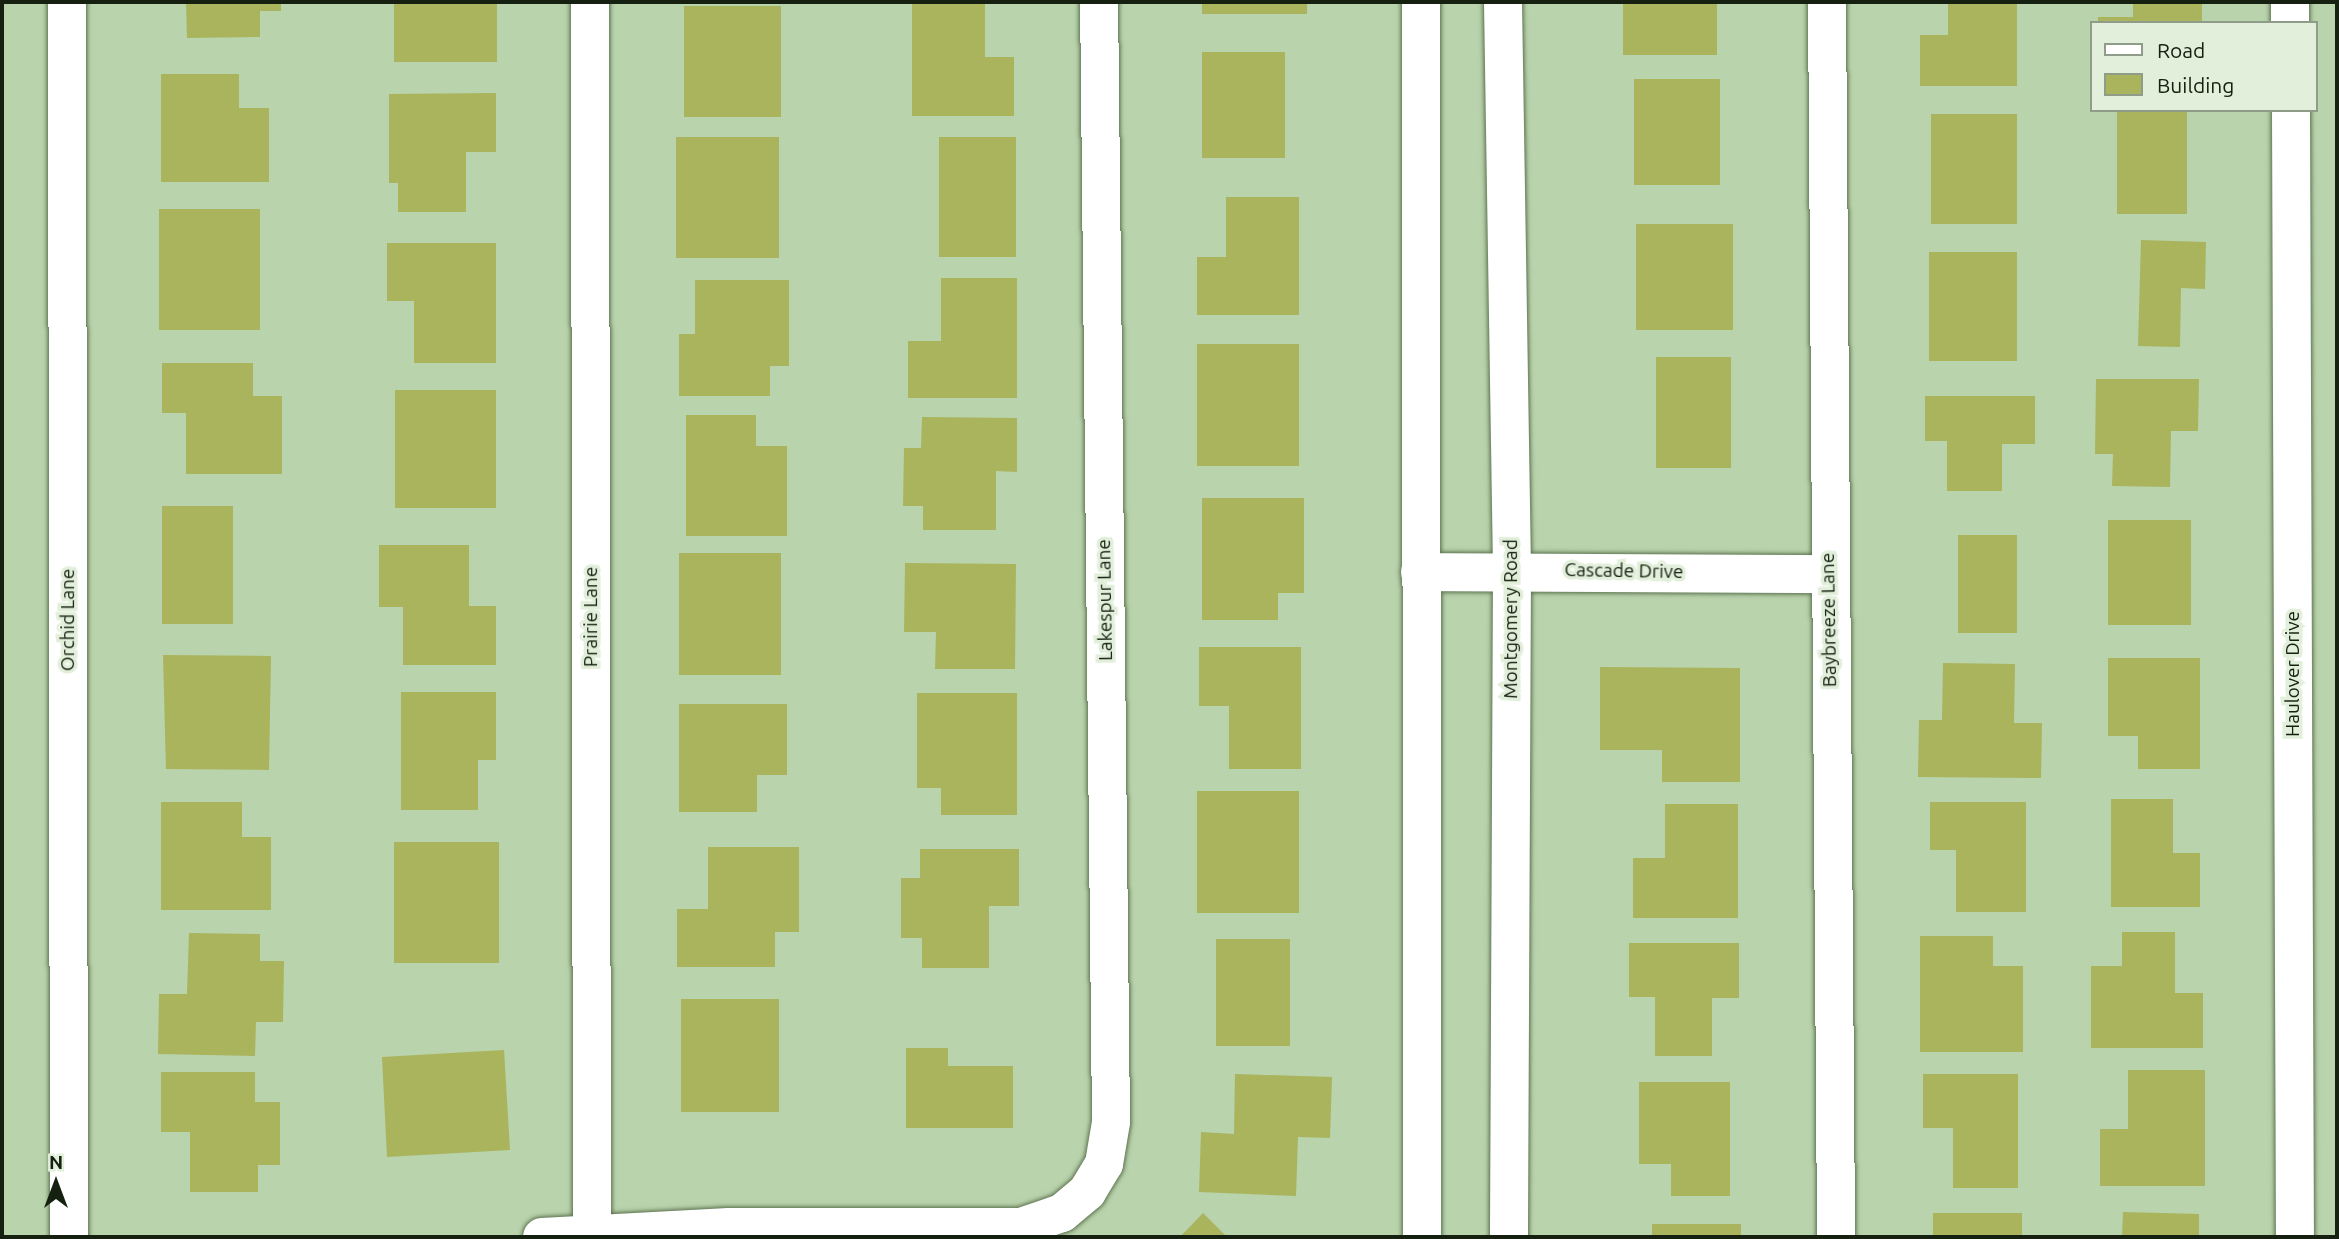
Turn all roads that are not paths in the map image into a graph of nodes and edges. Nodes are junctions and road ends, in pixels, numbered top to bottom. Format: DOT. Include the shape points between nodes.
graph roads {
  1 [pos="66,2"];
  2 [pos="590,2"];
  3 [pos="1099,2"];
  4 [pos="1421,2"];
  5 [pos="1503,2"];
  6 [pos="1827,2"];
  7 [pos="2290,2"];
  8 [pos="2290,21"];
  9 [pos="2291,112"];
  10 [pos="1512,570"];
  11 [pos="1420,572"];
  12 [pos="1828,574"];
  13 [pos="592,1233"];
  14 [pos="69,1237"];
  15 [pos="542,1237"];
  16 [pos="1422,1237"];
  17 [pos="1509,1237"];
  18 [pos="1836,1237"];
  19 [pos="2295,1237"];
  1 -- 14 [label="street, Orchid Lane"];
  2 -- 13 [label="street, Prairie Lane"];
  3 -- 13 [label="street, Lakespur Lane" via="1111,1122 1104,1164 1087,1192 1062,1213 1021,1227 729,1227"];
  4 -- 11 [label="street"];
  5 -- 10 [label="street, Montgomery Road"];
  6 -- 12 [label="street, Baybreeze Lane"];
  7 -- 8 [label="street"];
  9 -- 19 [label="street, Haulover Drive"];
  10 -- 11 [label="street, Cascade Drive"];
  10 -- 12 [label="street, Cascade Drive"];
  10 -- 17 [label="street, Montgomery Road"];
  11 -- 16 [label="street"];
  12 -- 18 [label="street, Baybreeze Lane"];
  13 -- 15 [label="street"];
}
